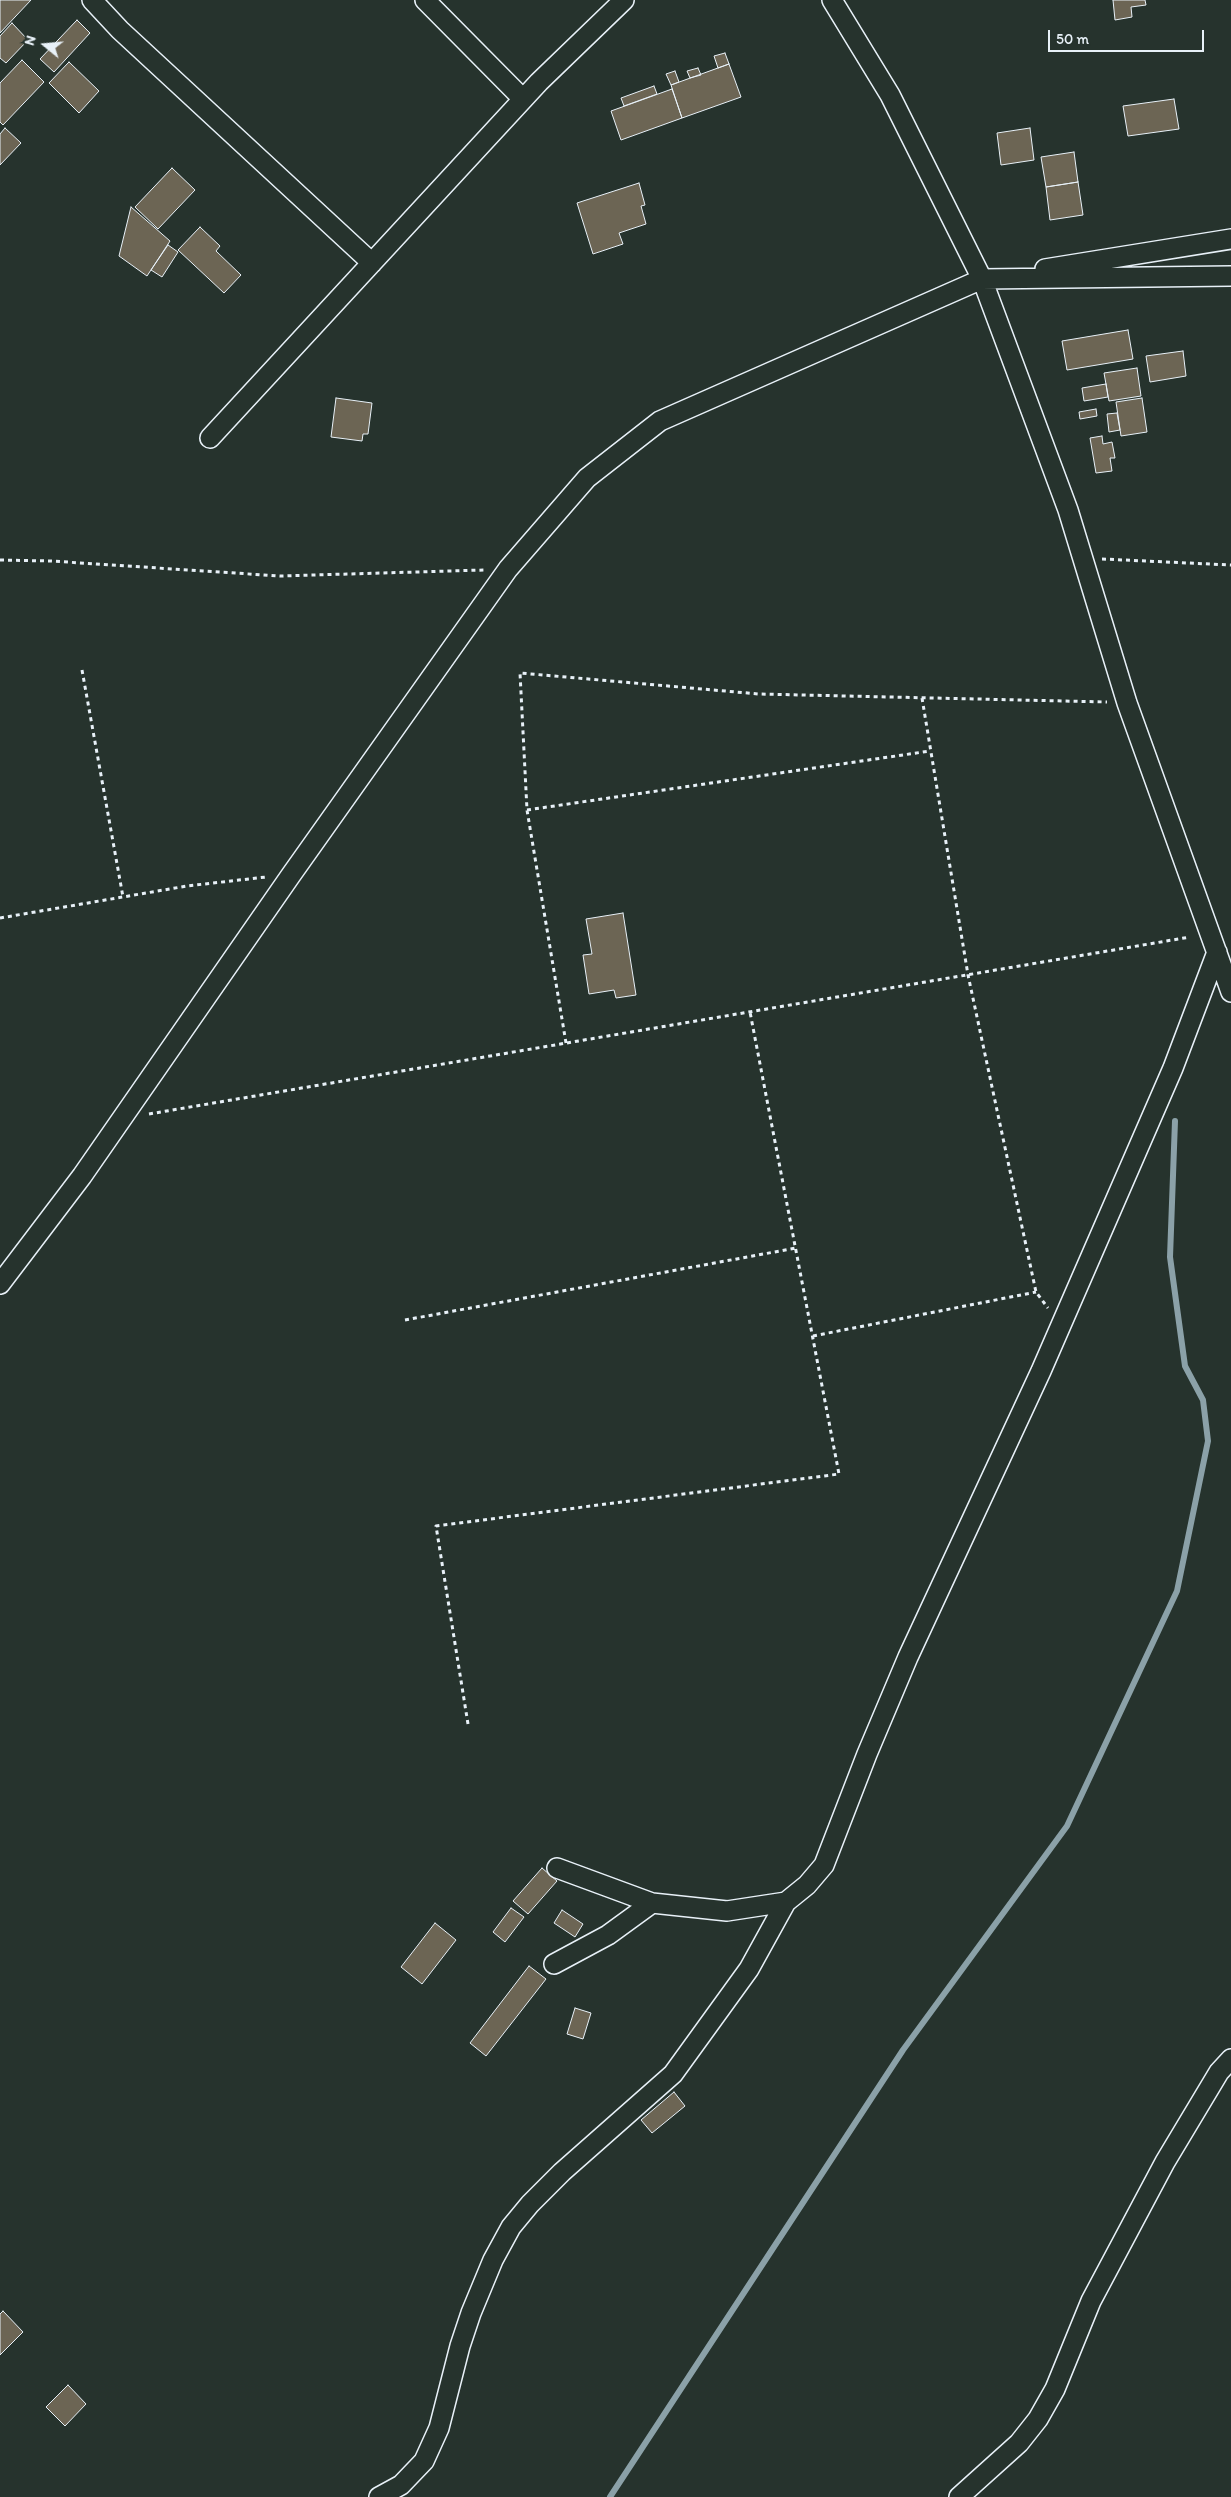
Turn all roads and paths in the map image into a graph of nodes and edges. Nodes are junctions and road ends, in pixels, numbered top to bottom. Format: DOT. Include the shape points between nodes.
graph roads {
  1 [pos="92,0"];
  2 [pos="425,0"];
  3 [pos="624,0"];
  4 [pos="832,0"];
  5 [pos="523,99"];
  6 [pos="1231,239"];
  7 [pos="372,263"];
  8 [pos="1231,276"];
  9 [pos="982,279"];
  10 [pos="210,438"];
  11 [pos="1084,558"];
  12 [pos="0,560"];
  13 [pos="1231,565"];
  14 [pos="508,570"];
  15 [pos="82,670"];
  16 [pos="922,698"];
  17 [pos="1127,703"];
  18 [pos="930,751"];
  19 [pos="527,810"];
  20 [pos="291,875"];
  21 [pos="123,897"];
  22 [pos="0,918"];
  23 [pos="1211,933"];
  24 [pos="1218,952"];
  25 [pos="968,975"];
  26 [pos="1231,992"];
  27 [pos="750,1012"];
  28 [pos="566,1043"];
  29 [pos="122,1119"];
  30 [pos="796,1248"];
  31 [pos="0,1284"];
  32 [pos="1036,1292"];
  33 [pos="405,1320"];
  34 [pos="1061,1324"];
  35 [pos="813,1336"];
  36 [pos="468,1724"];
  37 [pos="557,1868"];
  38 [pos="786,1902"];
  39 [pos="652,1903"];
  40 [pos="554,1964"];
  41 [pos="1231,2059"];
  42 [pos="379,2497"];
  43 [pos="959,2497"];
  1 -- 7 [label="street" via="120,30"];
  2 -- 5 [label="street"];
  3 -- 5 [label="street"];
  4 -- 9 [label="street" via="890,95"];
  5 -- 7 [label="street"];
  6 -- 9 [label="street"];
  7 -- 10 [label="street"];
  8 -- 9 [label="street"];
  9 -- 11 [label="street"];
  9 -- 14 [label="street" via="660,421 587,478"];
  11 -- 13 [label="path"];
  11 -- 17 [label="street"];
  12 -- 14 [label="path" via="280,576"];
  14 -- 20 [label="street"];
  15 -- 21 [label="path"];
  16 -- 17 [label="path"];
  16 -- 18 [label="path"];
  16 -- 19 [label="path" via="759,694 520,673"];
  17 -- 23 [label="street"];
  18 -- 19 [label="path"];
  18 -- 25 [label="path"];
  19 -- 28 [label="path"];
  20 -- 21 [label="path" via="187,886"];
  20 -- 29 [label="street"];
  21 -- 22 [label="path"];
  23 -- 24 [label="street"];
  23 -- 25 [label="path"];
  24 -- 26 [label="street"];
  24 -- 34 [label="street" via="1172,1068"];
  25 -- 27 [label="path"];
  25 -- 32 [label="path"];
  27 -- 28 [label="path"];
  27 -- 30 [label="path"];
  28 -- 29 [label="path"];
  29 -- 31 [label="street"];
  30 -- 33 [label="path"];
  30 -- 35 [label="path"];
  32 -- 34 [label="path"];
  32 -- 35 [label="path"];
  34 -- 38 [label="street" via="908,1657 824,1865"];
  35 -- 36 [label="path" via="839,1474 436,1526"];
  37 -- 39 [label="street"];
  38 -- 39 [label="street" via="727,1911"];
  38 -- 42 [label="street" via="749,1969 673,2074 562,2172 511,2227 471,2313 439,2428 424,2461 401,2485"];
  39 -- 40 [label="street" via="608,1935"];
  41 -- 43 [label="street" via="1219,2072 1156,2178 1091,2301 1038,2419 1019,2444"];
}
